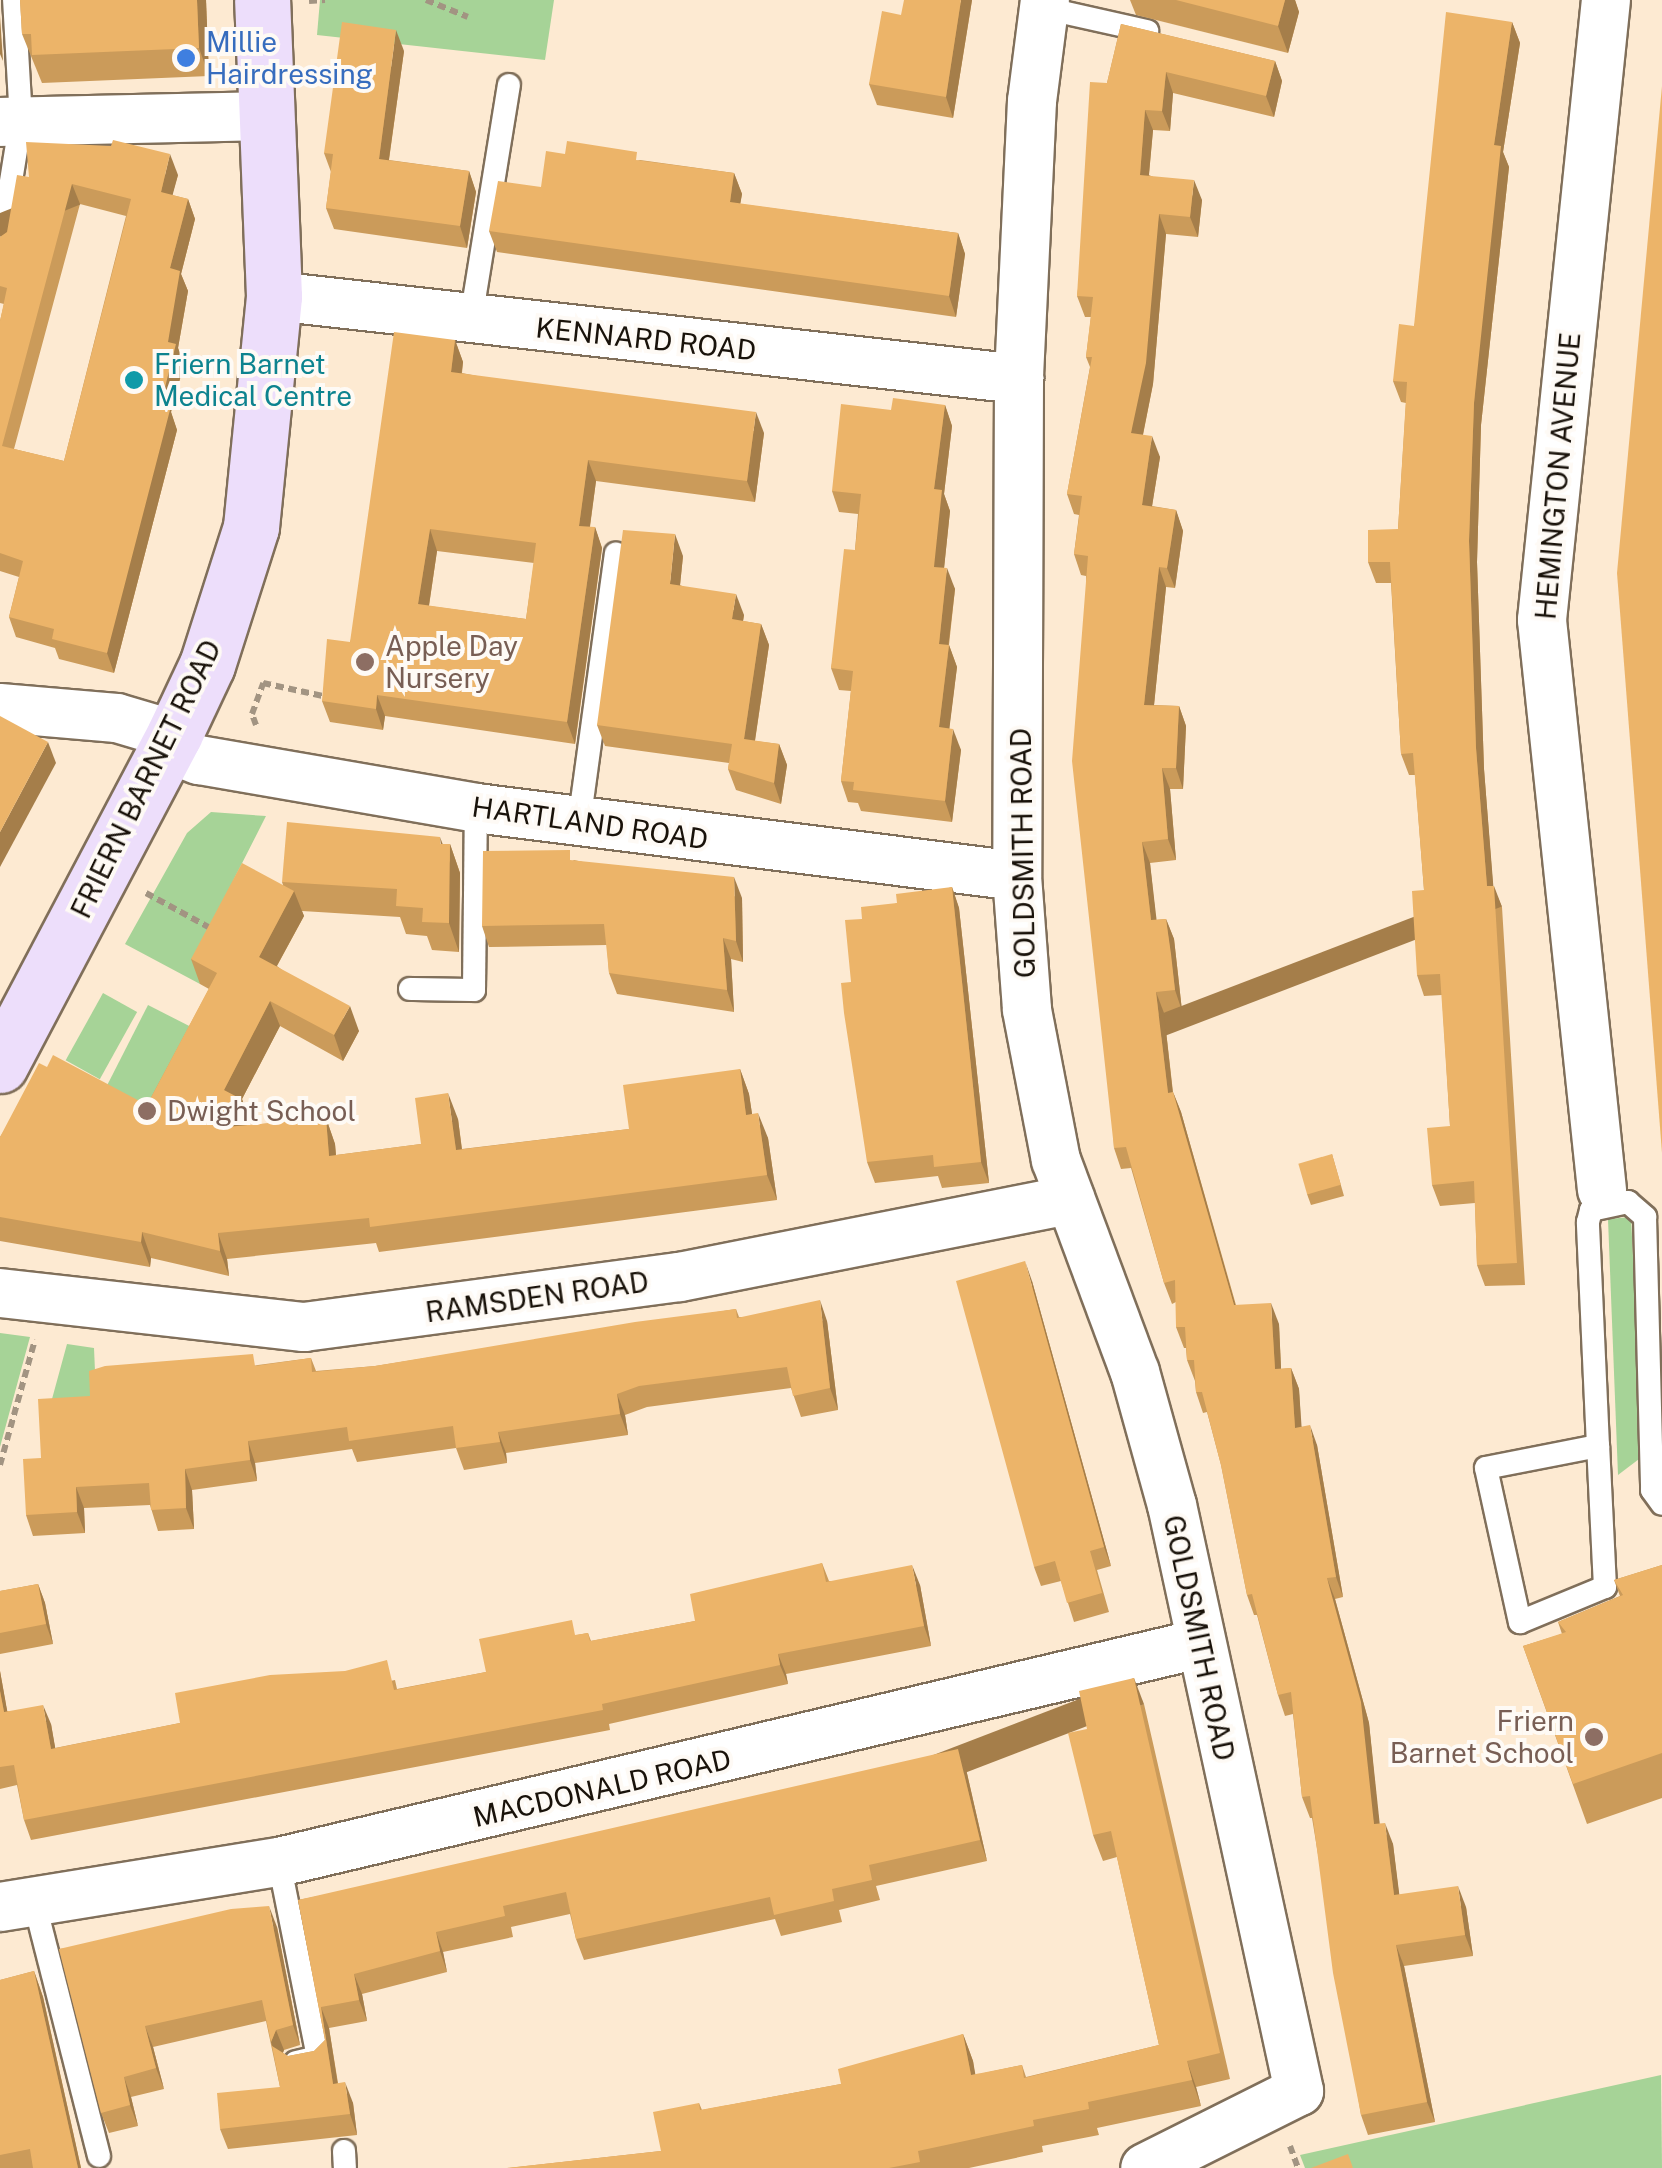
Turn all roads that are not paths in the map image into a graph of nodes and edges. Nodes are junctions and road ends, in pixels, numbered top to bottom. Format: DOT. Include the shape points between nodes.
graph roads {
  1 [pos="14,0"];
  2 [pos="1606,0"];
  3 [pos="286,1"];
  4 [pos="1044,4"];
  5 [pos="1174,38"];
  6 [pos="508,85"];
  7 [pos="268,116"];
  8 [pos="10,121"];
  9 [pos="0,249"];
  10 [pos="274,296"];
  11 [pos="471,319"];
  12 [pos="1018,379"];
  13 [pos="616,554"];
  14 [pos="0,708"];
  15 [pos="171,742"];
  16 [pos="476,808"];
  17 [pos="578,823"];
  18 [pos="1018,876"];
  19 [pos="410,989"];
  20 [pos="0,1065"];
  21 [pos="1603,1197"];
  22 [pos="1070,1200"];
  23 [pos="0,1293"];
  24 [pos="1598,1446"];
  25 [pos="1662,1504"];
  26 [pos="1198,1644"];
  27 [pos="279,1862"];
  28 [pos="17,1904"];
  29 [pos="293,2062"];
  30 [pos="99,2156"];
  31 [pos="1146,2168"];
  1 -- 8 [label="lane"];
  2 -- 21 [label="street, HEMINGTON AVENUE" via="1542,620"];
  3 -- 7 [label="main road, FRIERN BARNET ROAD"];
  4 -- 5 [label="lane"];
  4 -- 12 [label="street, GOLDSMITH ROAD" via="1032,100"];
  6 -- 11 [label="lane"];
  7 -- 8 [label="street"];
  7 -- 10 [label="main road, FRIERN BARNET ROAD"];
  8 -- 9 [label="lane"];
  10 -- 11 [label="street, KENNARD ROAD"];
  10 -- 15 [label="main road, FRIERN BARNET ROAD" via="251,527 206,665"];
  11 -- 12 [label="street, KENNARD ROAD"];
  12 -- 18 [label="street, GOLDSMITH ROAD"];
  13 -- 17 [label="lane"];
  14 -- 15 [label="street, HARTLAND ROAD" via="118,718"];
  15 -- 16 [label="street, HARTLAND ROAD" via="198,760"];
  15 -- 20 [label="main road, FRIERN BARNET ROAD"];
  16 -- 17 [label="street, HARTLAND ROAD"];
  16 -- 19 [label="lane" via="474,990"];
  17 -- 18 [label="street, HARTLAND ROAD"];
  18 -- 22 [label="street, GOLDSMITH ROAD" via="1027,1010"];
  21 -- 24 [label="lane" via="1588,1222"];
  21 -- 25 [label="lane" via="1628,1202 1645,1217 1652,1490"];
  22 -- 23 [label="street, RAMSDEN ROAD" via="680,1278 304,1327"];
  22 -- 26 [label="street, GOLDSMITH ROAD" via="1135,1372 1172,1505"];
  24 -- 24 [label="lane" via="1605,1588 1520,1622 1486,1468"];
  26 -- 27 [label="street, MACDONALD ROAD"];
  26 -- 31 [label="street, GOLDSMITH ROAD" via="1300,2091"];
  27 -- 28 [label="street, MACDONALD ROAD"];
  27 -- 29 [label="lane" via="318,2057"];
  28 -- 30 [label="lane"];
}
